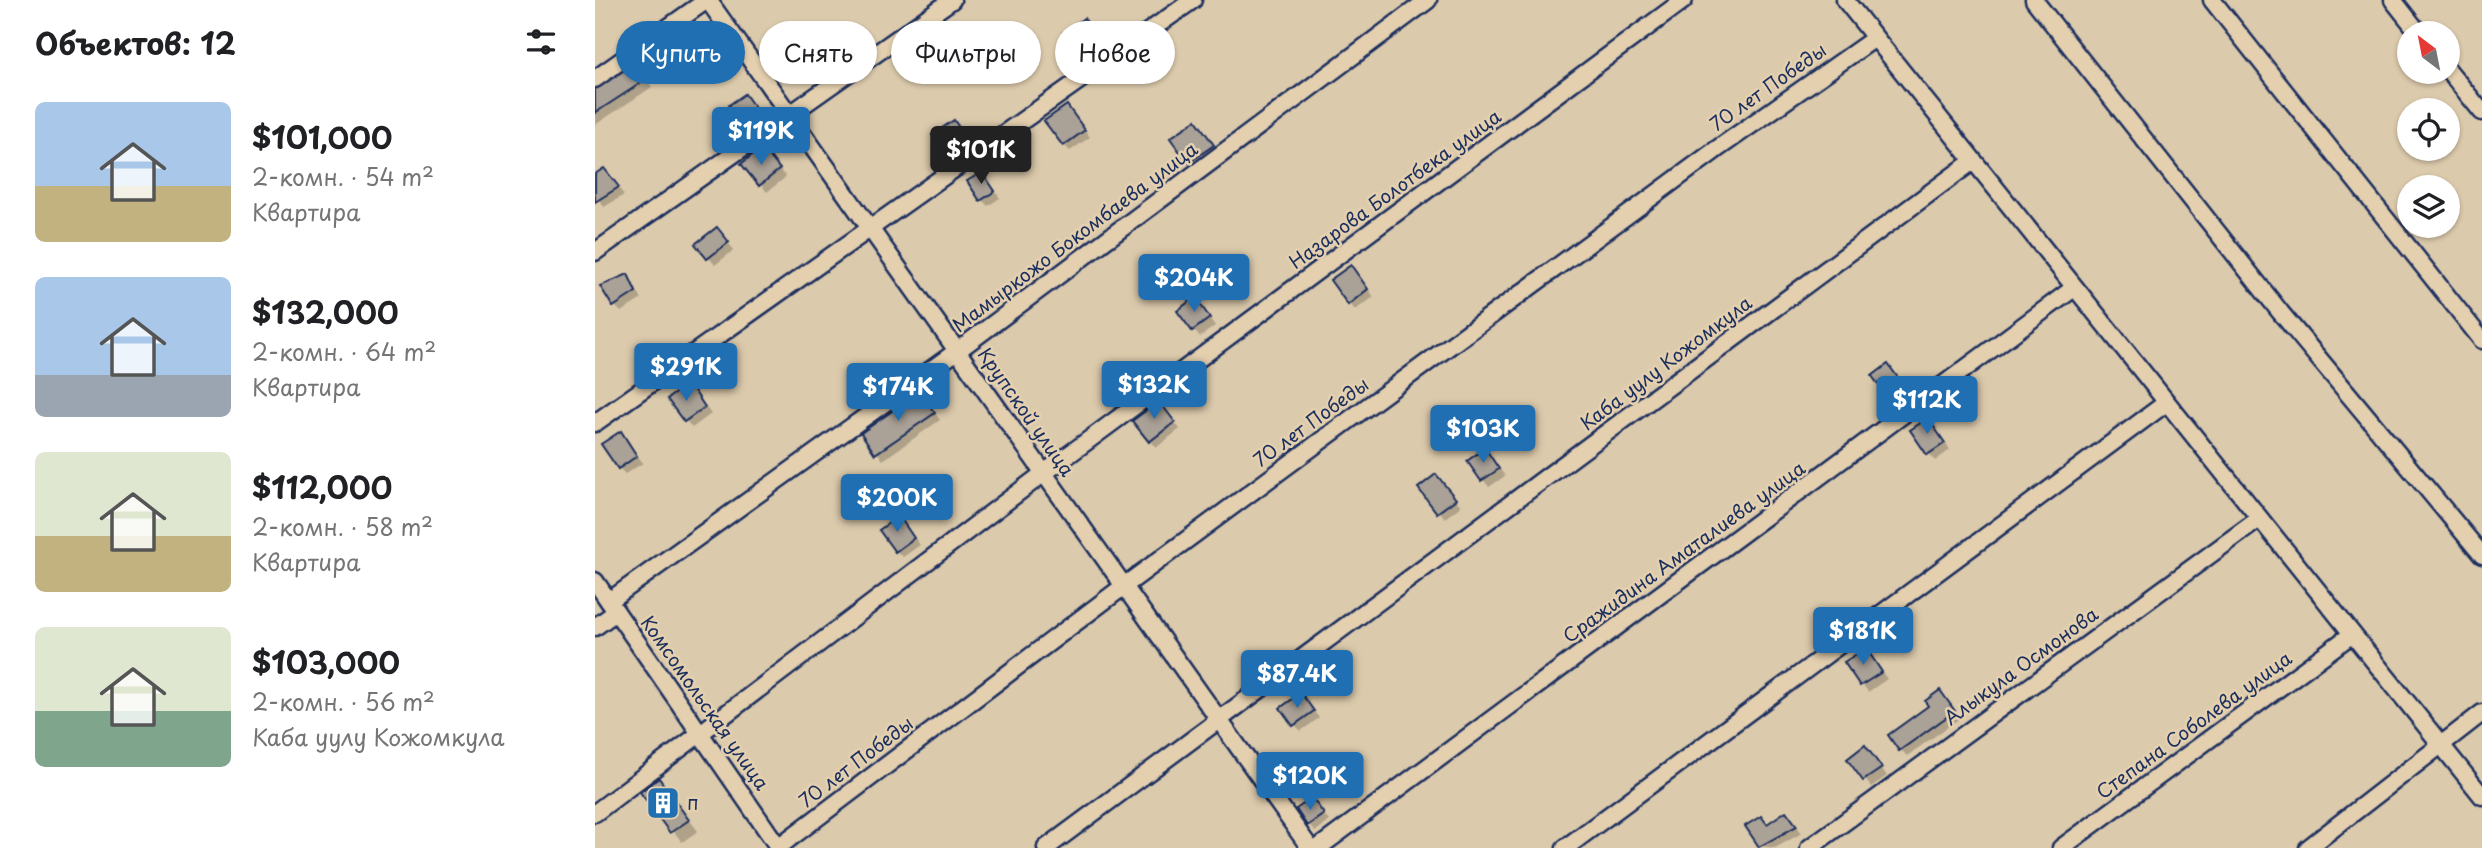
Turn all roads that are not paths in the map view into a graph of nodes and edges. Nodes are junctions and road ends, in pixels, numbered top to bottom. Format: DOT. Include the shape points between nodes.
graph roads {
  1 [pos="708,0"];
  2 [pos="951,0"];
  3 [pos="1193,0"];
  4 [pos="1428,0"];
  5 [pos="1684,0"];
  6 [pos="1845,0"];
  7 [pos="2034,0"];
  8 [pos="2212,0"];
  9 [pos="2393,0"];
  10 [pos="2410,21"];
  11 [pos="1875,38"];
  12 [pos="595,79"];
  13 [pos="2459,84"];
  14 [pos="2482,112"];
  15 [pos="790,116"];
  16 [pos="1973,161"];
  17 [pos="871,229"];
  18 [pos="595,252"];
  19 [pos="2074,288"];
  20 [pos="2482,340"];
  21 [pos="957,351"];
  22 [pos="2166,403"];
  23 [pos="595,423"];
  24 [pos="1044,473"];
  25 [pos="2259,520"];
  26 [pos="2482,555"];
  27 [pos="595,581"];
  28 [pos="1124,586"];
  29 [pos="612,606"];
  30 [pos="595,627"];
  31 [pos="2351,635"];
  32 [pos="2482,713"];
  33 [pos="1220,721"];
  34 [pos="700,733"];
  35 [pos="2439,746"];
  36 [pos="2482,796"];
  37 [pos="595,813"];
  38 [pos="778,848"];
  39 [pos="1046,848"];
  40 [pos="1310,848"];
  41 [pos="1318,848"];
  42 [pos="1565,848"];
  43 [pos="1809,848"];
  44 [pos="2061,848"];
  45 [pos="2308,848"];
  1 -- 12 [label="street"];
  1 -- 15 [label="street, Крупской улица"];
  2 -- 15 [label="street"];
  3 -- 17 [label="street"];
  4 -- 21 [label="street, Мамыркожо Бокомбаева улица"];
  5 -- 24 [label="street, Назарова Болотбека улица"];
  6 -- 11 [label="street"];
  7 -- 26 [label="street" via="2281,313"];
  8 -- 20 [label="street"];
  9 -- 10 [label="street"];
  11 -- 16 [label="street"];
  11 -- 28 [label="street, 70 лет Победы"];
  13 -- 14 [label="street"];
  15 -- 17 [label="street, Крупской улица"];
  15 -- 18 [label="street"];
  16 -- 19 [label="street"];
  16 -- 33 [label="street, Каба уулу Кожомкула"];
  17 -- 21 [label="street, Крупской улица"];
  17 -- 23 [label="street"];
  19 -- 22 [label="street"];
  19 -- 41 [label="street, Сражидина Аматалиева улица"];
  21 -- 24 [label="street, Крупской улица"];
  21 -- 29 [label="street, Мамыркожо Бокомбаева улица"];
  22 -- 25 [label="street"];
  22 -- 42 [label="street"];
  24 -- 28 [label="street, Крупской улица"];
  24 -- 34 [label="street, Назарова Болотбека улица"];
  25 -- 31 [label="street"];
  25 -- 43 [label="street, Алыкула Осмонова"];
  27 -- 29 [label="street, Комсомольская улица"];
  28 -- 33 [label="street, Крупской улица"];
  28 -- 38 [label="street, 70 лет Победы"];
  29 -- 30 [label="street, Мамыркожо Бокомбаева улица"];
  29 -- 34 [label="street, Комсомольская улица"];
  31 -- 35 [label="street"];
  31 -- 44 [label="street, Степана Соболева улица"];
  32 -- 35 [label="street"];
  33 -- 39 [label="street, Каба уулу Кожомкула"];
  33 -- 40 [label="street, Крупской улица"];
  34 -- 37 [label="street, Назарова Болотбека улица"];
  34 -- 38 [label="street, Комсомольская улица"];
  35 -- 36 [label="street"];
  35 -- 45 [label="street"];
}
